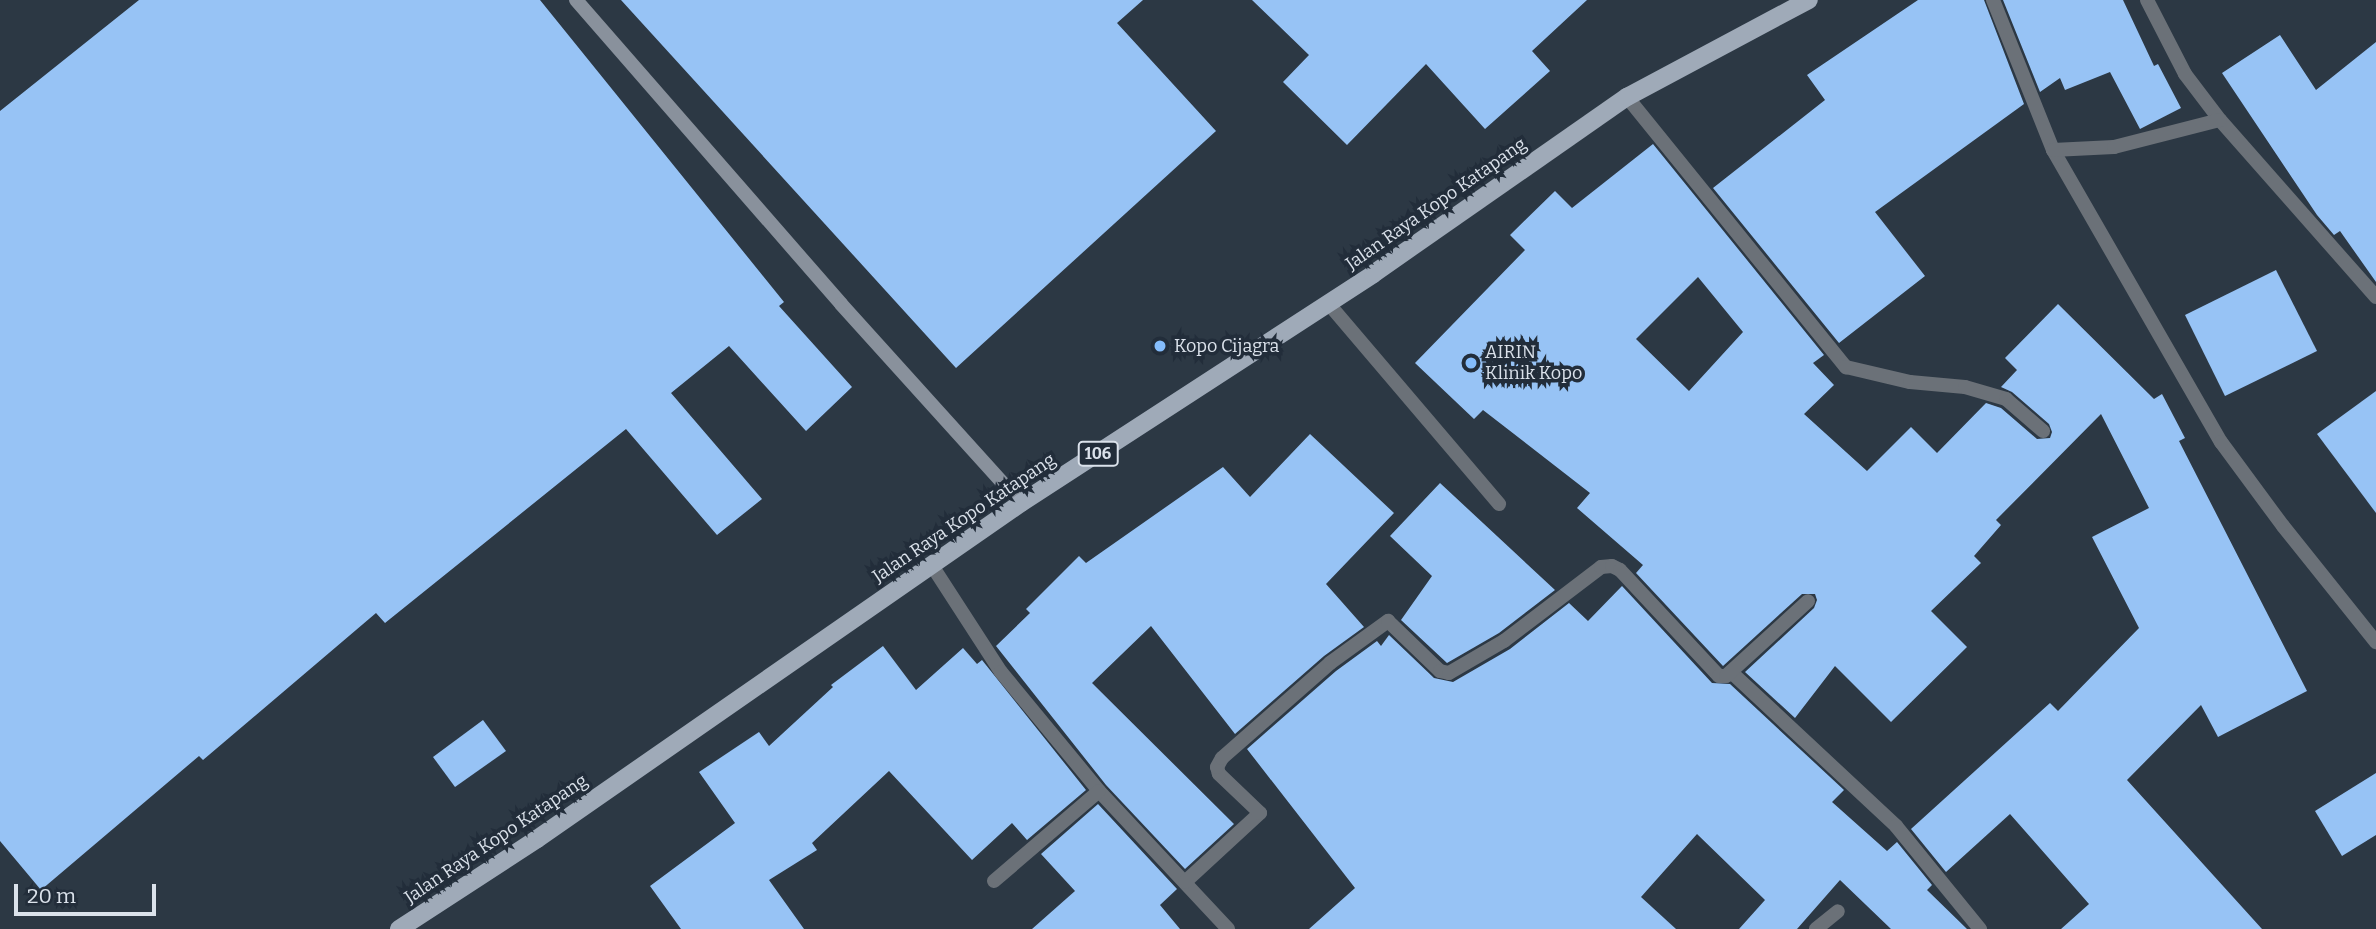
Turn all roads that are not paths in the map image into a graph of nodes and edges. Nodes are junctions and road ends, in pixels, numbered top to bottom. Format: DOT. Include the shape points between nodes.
graph roads {
  1 [pos="576,0"];
  2 [pos="1809,0"];
  3 [pos="1993,0"];
  4 [pos="2147,0"];
  5 [pos="1627,97"];
  6 [pos="2220,120"];
  7 [pos="2053,150"];
  8 [pos="2376,297"];
  9 [pos="1328,303"];
  10 [pos="2043,431"];
  11 [pos="1021,503"];
  12 [pos="1499,504"];
  13 [pos="930,564"];
  14 [pos="1808,601"];
  15 [pos="2376,642"];
  16 [pos="1731,672"];
  17 [pos="1099,791"];
  18 [pos="994,881"];
  19 [pos="1185,882"];
  20 [pos="1838,911"];
  21 [pos="399,929"];
  22 [pos="1228,929"];
  23 [pos="1816,929"];
  24 [pos="1980,929"];
  1 -- 11 [label="street"];
  2 -- 5 [label="main road, Jalan Raya Kopo Katapang / 106"];
  3 -- 7 [label="street"];
  4 -- 6 [label="street" via="2185,74"];
  5 -- 9 [label="main road, Jalan Raya Kopo Katapang / 106"];
  5 -- 10 [label="street" via="1846,368 1910,382 1965,387 2006,399"];
  6 -- 7 [label="street" via="2114,146"];
  6 -- 8 [label="street"];
  7 -- 15 [label="street" via="2221,442"];
  9 -- 11 [label="main road, Jalan Raya Kopo Katapang / 106"];
  9 -- 12 [label="street"];
  11 -- 13 [label="main road, Jalan Raya Kopo Katapang / 106"];
  13 -- 17 [label="street" via="1001,672"];
  13 -- 21 [label="main road, Jalan Raya Kopo Katapang / 106" via="537,839"];
  14 -- 16 [label="street"];
  16 -- 19 [label="street" via="1720,676 1612,566 1601,567 1504,641 1449,673 1440,671 1388,621 1331,663 1222,758 1219,774 1260,813"];
  16 -- 24 [label="street" via="1896,827"];
  17 -- 18 [label="street"];
  17 -- 19 [label="street"];
  19 -- 22 [label="street"];
  20 -- 23 [label="street"];
}
